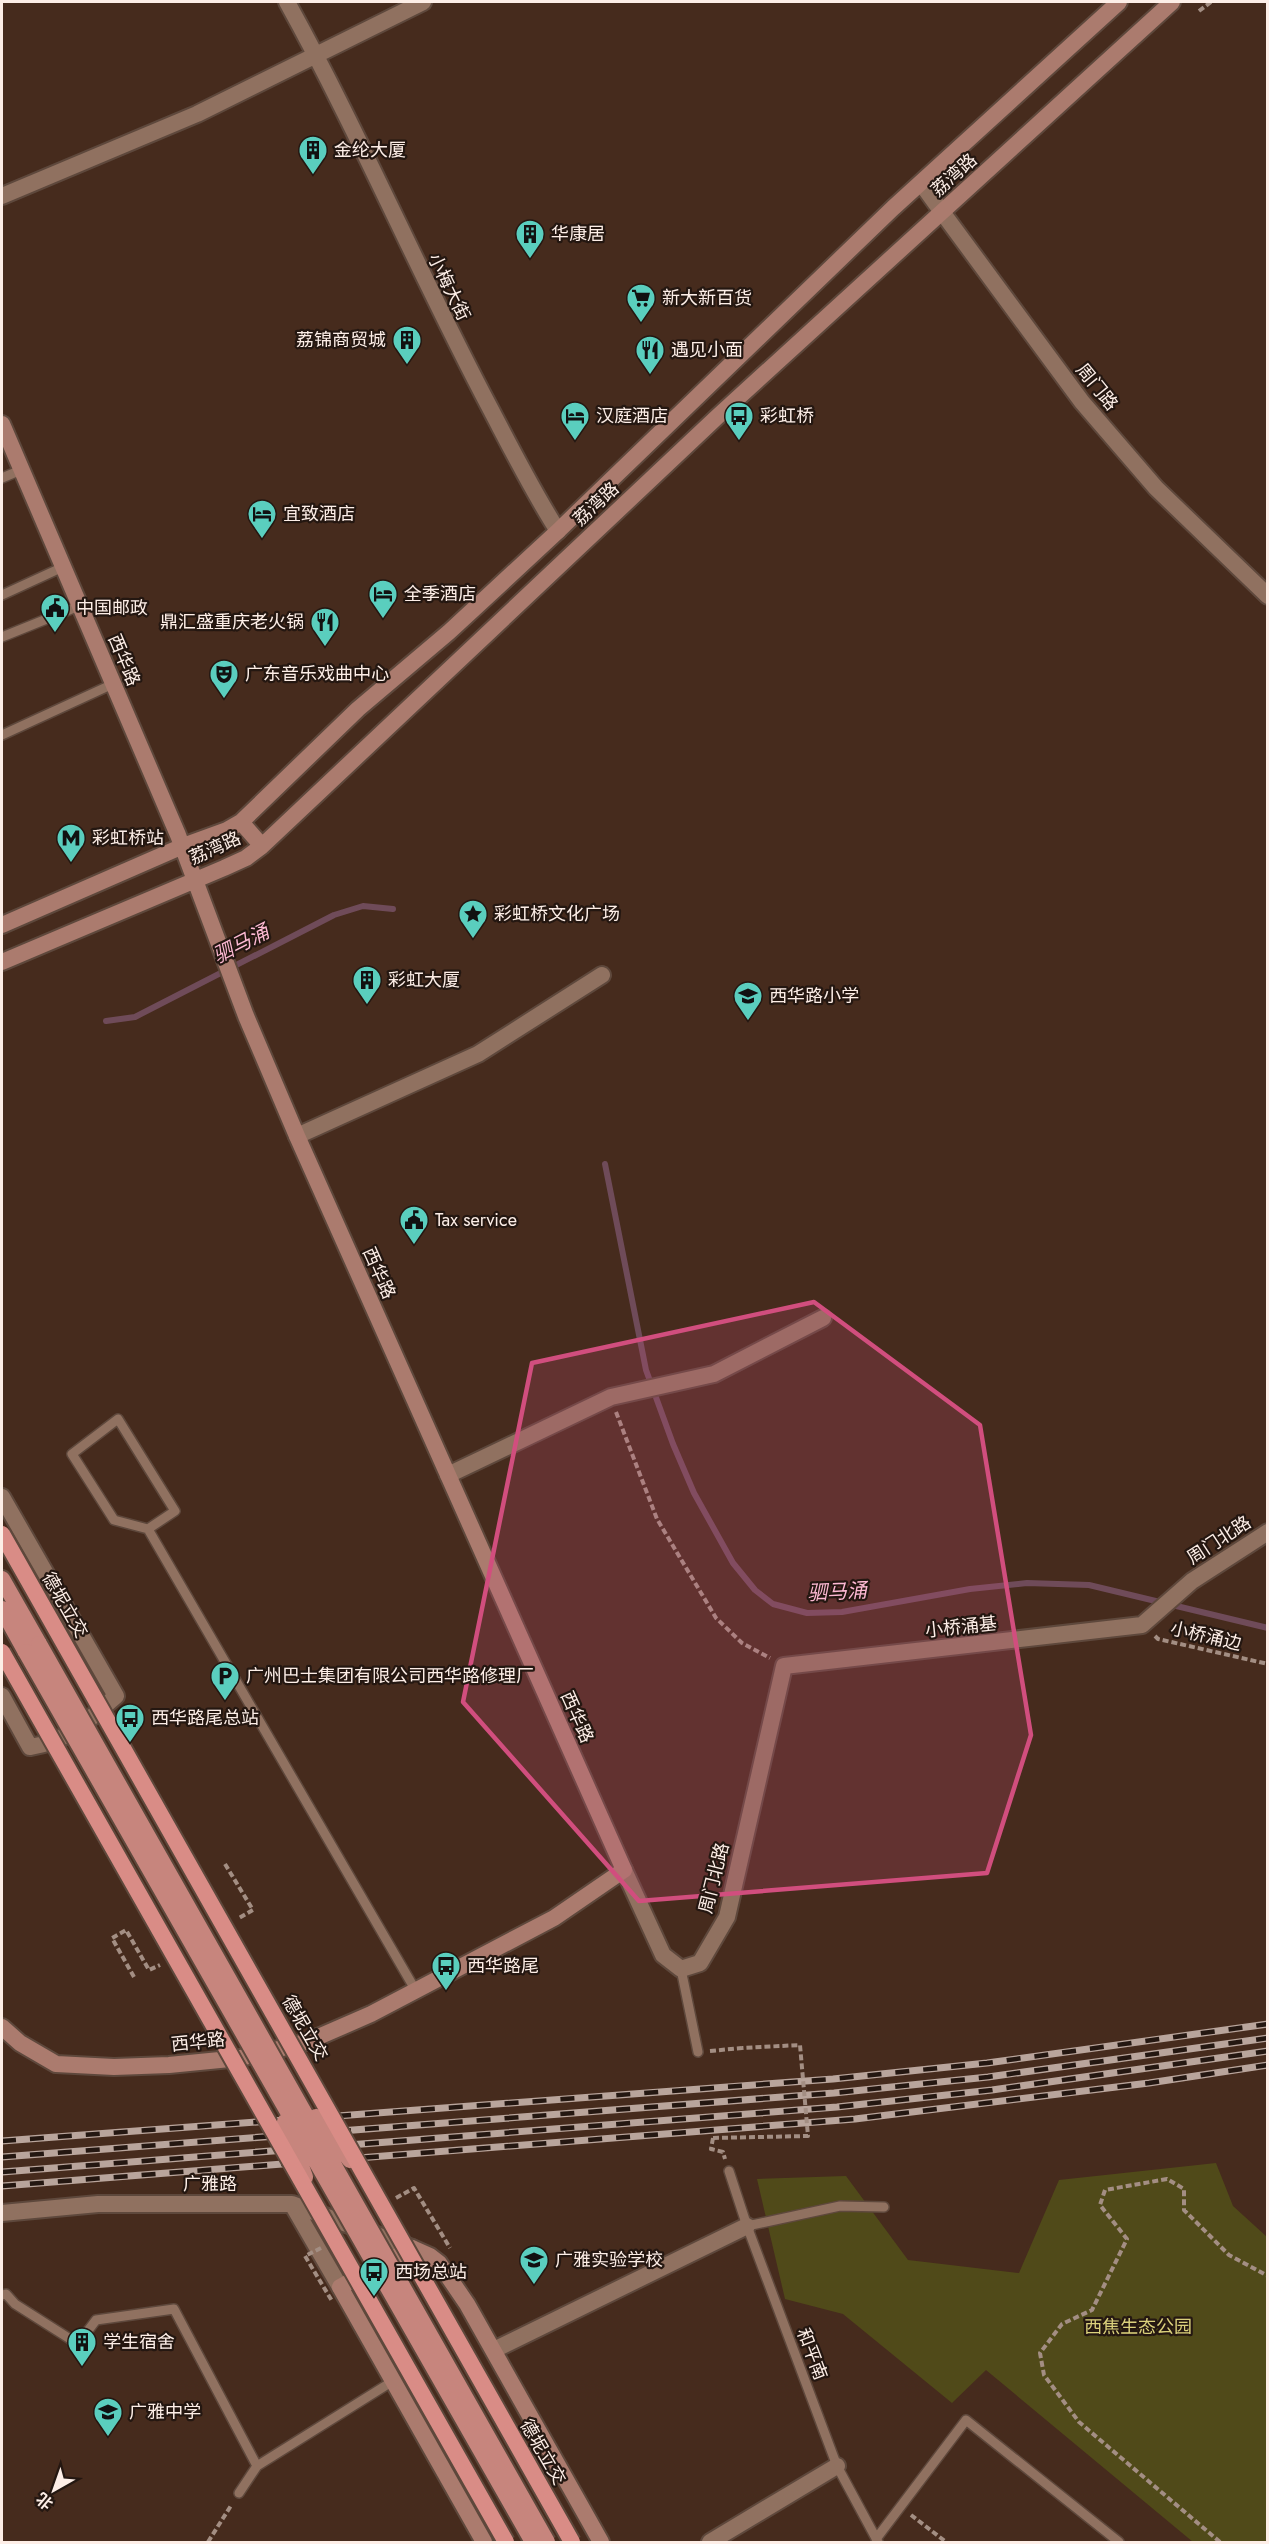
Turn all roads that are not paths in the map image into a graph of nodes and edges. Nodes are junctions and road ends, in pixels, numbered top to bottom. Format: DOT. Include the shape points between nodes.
graph roads {
  1 [pos="287,2"];
  2 [pos="423,2"];
  3 [pos="1119,2"];
  4 [pos="1172,2"];
  5 [pos="316,55"];
  6 [pos="921,183"];
  7 [pos="2,196"];
  8 [pos="942,212"];
  9 [pos="2,424"];
  10 [pos="21,471"];
  11 [pos="2,478"];
  12 [pos="558,531"];
  13 [pos="63,567"];
  14 [pos="2,595"];
  15 [pos="1268,596"];
  16 [pos="79,606"];
  17 [pos="2,637"];
  18 [pos="113,684"];
  19 [pos="2,735"];
  20 [pos="241,822"];
  21 [pos="183,846"];
  22 [pos="262,846"];
  23 [pos="193,879"];
  24 [pos="2,926"];
  25 [pos="2,962"];
  26 [pos="602,975"];
  27 [pos="297,1136"];
  28 [pos="823,1317"];
  29 [pos="448,1475"];
  30 [pos="2,1497"];
  31 [pos="148,1529"];
  32 [pos="1268,1532"];
  33 [pos="2,1534"];
  34 [pos="2,1579"];
  35 [pos="2,1609"];
  36 [pos="1142,1625"];
  37 [pos="2,1652"];
  38 [pos="784,1666"];
  39 [pos="2,1696"];
  40 [pos="624,1870"];
  41 [pos="681,1969"];
  42 [pos="416,1991"];
  43 [pos="2,2027"];
  44 [pos="698,2052"];
  45 [pos="305,2067"];
  46 [pos="278,2081"];
  47 [pos="328,2132"];
  48 [pos="729,2171"];
  49 [pos="370,2184"];
  50 [pos="350,2194"];
  51 [pos="292,2204"];
  52 [pos="314,2204"];
  53 [pos="884,2207"];
  54 [pos="2,2212"];
  55 [pos="747,2226"];
  56 [pos="412,2248"];
  57 [pos="336,2294"];
  58 [pos="2,2295"];
  59 [pos="495,2352"];
  60 [pos="393,2382"];
  61 [pos="257,2466"];
  62 [pos="837,2466"];
  63 [pos="239,2493"];
  64 [pos="877,2541"];
  65 [pos="484,2542"];
  66 [pos="506,2542"];
  67 [pos="533,2542"];
  68 [pos="547,2542"];
  69 [pos="572,2542"];
  70 [pos="601,2542"];
  71 [pos="710,2542"];
  72 [pos="1119,2542"];
  1 -- 5 [label="street, 小梅大街"];
  2 -- 5 [label="street"];
  3 -- 6 [label="main road, 荔湾路"];
  4 -- 8 [label="main road, 荔湾路"];
  5 -- 7 [label="street" via="197,114"];
  5 -- 12 [label="street, 小梅大街" via="442,319"];
  6 -- 8 [label="street, 周门路"];
  6 -- 12 [label="main road, 荔湾路"];
  8 -- 15 [label="street, 周门路" via="1116,441 1156,488"];
  8 -- 22 [label="main road, 荔湾路" via="717,417"];
  9 -- 10 [label="main road, 西华路"];
  10 -- 11 [label="lane"];
  10 -- 13 [label="main road, 西华路"];
  12 -- 20 [label="main road, 荔湾路" via="358,709"];
  13 -- 14 [label="lane"];
  13 -- 16 [label="main road, 西华路"];
  16 -- 17 [label="lane"];
  16 -- 18 [label="main road, 西华路"];
  18 -- 19 [label="lane"];
  18 -- 21 [label="main road, 西华路"];
  20 -- 21 [label="main road, 荔湾路"];
  20 -- 22 [label="main road"];
  21 -- 23 [label="main road, 西华路"];
  21 -- 24 [label="main road, 荔湾路"];
  22 -- 23 [label="main road, 荔湾路" via="246,858"];
  23 -- 25 [label="main road, 荔湾路"];
  23 -- 27 [label="main road, 西华路"];
  26 -- 27 [label="street" via="478,1054"];
  27 -- 29 [label="main road, 西华路"];
  28 -- 29 [label="street" via="714,1374 611,1397"];
  29 -- 40 [label="main road, 西华路"];
  30 -- 39 [label="street" via="116,1696 64,1737 52,1744 30,1747"];
  31 -- 31 [label="lane" via="175,1511 118,1419 72,1454 114,1521"];
  31 -- 42 [label="lane"];
  32 -- 36 [label="street, 周门北路" via="1192,1581"];
  33 -- 45 [label="highway, 德坭立交, bridge"];
  34 -- 46 [label="main road, bridge"];
  35 -- 46 [label="main road, bridge"];
  36 -- 38 [label="street, 小桥涌基"];
  37 -- 52 [label="highway, bridge"];
  38 -- 41 [label="street, 周门北路" via="727,1917 700,1963"];
  40 -- 41 [label="street" via="663,1955"];
  40 -- 42 [label="main road, 西华路" via="554,1918"];
  41 -- 44 [label="lane"];
  42 -- 43 [label="main road, 西华路" via="309,2042 240,2058 169,2065 56,2064 20,2043"];
  45 -- 47 [label="main road, bridge"];
  45 -- 49 [label="highway, 德坭立交, bridge"];
  46 -- 47 [label="main road, bridge"];
  46 -- 50 [label="main road, bridge"];
  46 -- 52 [label="main road, bridge"];
  46 -- 67 [label="main road, bridge"];
  47 -- 49 [label="main road, bridge"];
  47 -- 50 [label="main road, bridge"];
  48 -- 55 [label="lane, 和平南"];
  49 -- 69 [label="highway, 德坭立交, bridge"];
  50 -- 68 [label="main road, bridge"];
  51 -- 54 [label="street, 广雅路" via="98,2204"];
  51 -- 56 [label="street, 广雅路"];
  51 -- 57 [label="street"];
  52 -- 66 [label="highway, bridge"];
  53 -- 55 [label="lane" via="840,2206"];
  55 -- 59 [label="street"];
  55 -- 62 [label="lane, 和平南"];
  56 -- 57 [label="main road"];
  56 -- 59 [label="main road" via="430,2256 446,2273"];
  57 -- 60 [label="main road"];
  58 -- 61 [label="lane" via="6,2294 15,2304 78,2344 96,2320 174,2309"];
  59 -- 70 [label="main road"];
  60 -- 61 [label="lane"];
  60 -- 65 [label="main road"];
  61 -- 63 [label="lane"];
  62 -- 64 [label="lane, 和平南"];
  62 -- 71 [label="street"];
  64 -- 72 [label="lane" via="966,2420"];
}
